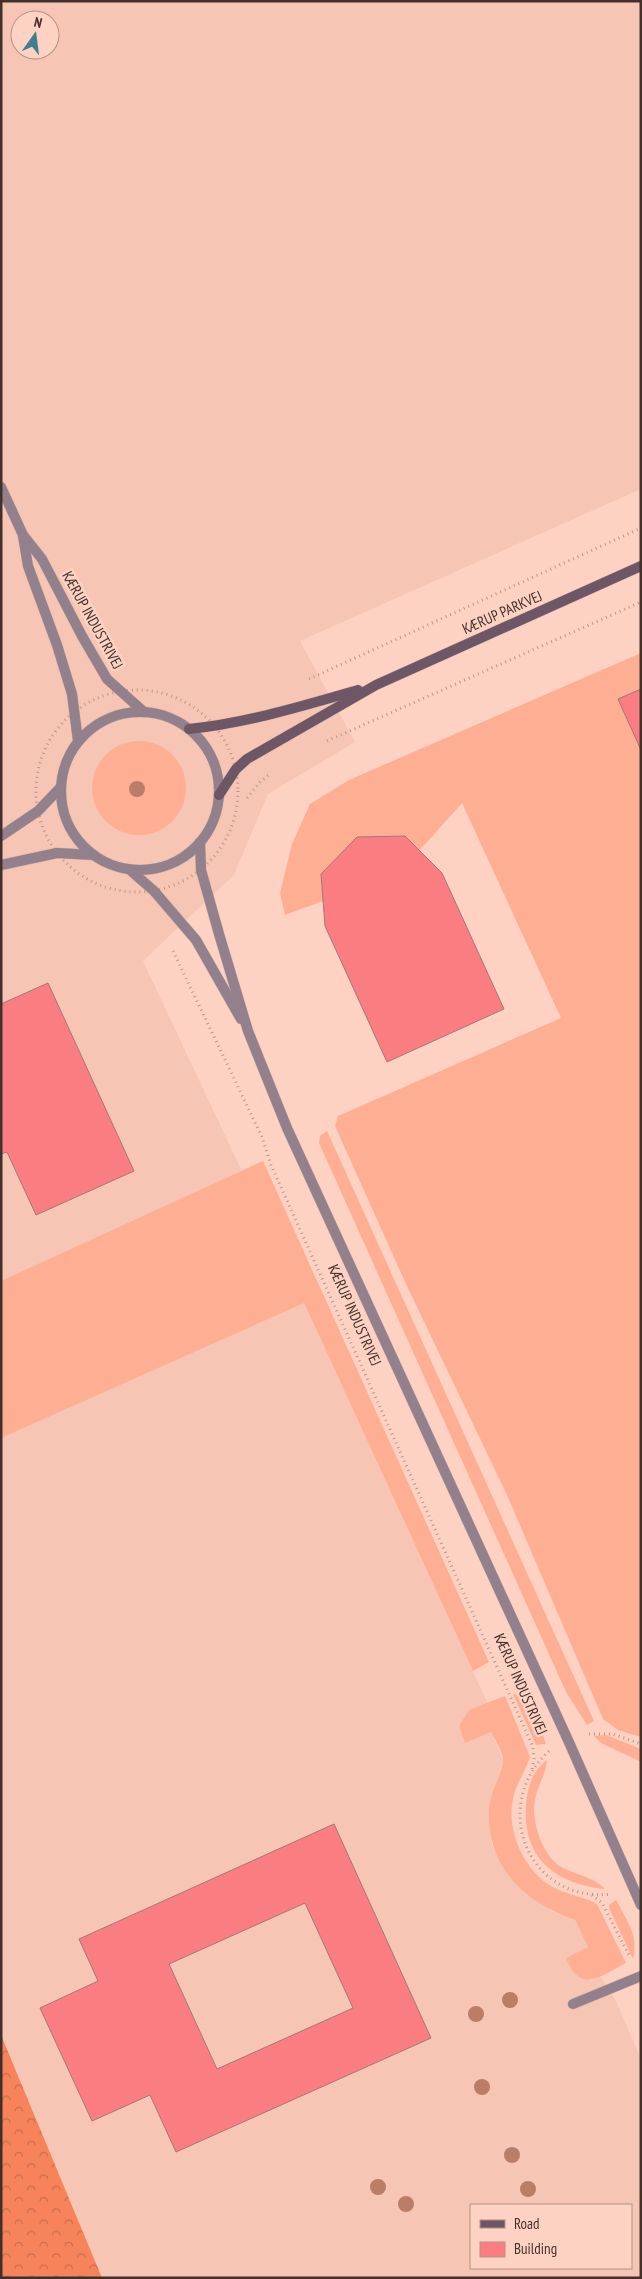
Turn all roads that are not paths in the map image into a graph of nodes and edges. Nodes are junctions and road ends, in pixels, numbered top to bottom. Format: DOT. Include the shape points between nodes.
graph roads {
  1 [pos="1,487"];
  2 [pos="23,535"];
  3 [pos="641,566"];
  4 [pos="376,685"];
  5 [pos="144,712"];
  6 [pos="189,729"];
  7 [pos="78,741"];
  8 [pos="60,788"];
  9 [pos="219,795"];
  10 [pos="1,836"];
  11 [pos="200,842"];
  12 [pos="93,855"];
  13 [pos="1,865"];
  14 [pos="130,870"];
  15 [pos="248,1031"];
  16 [pos="641,1905"];
  17 [pos="640,1976"];
  18 [pos="573,2004"];
  1 -- 2 [label="street, KÆRUP INDUSTRIVEJ"];
  2 -- 5 [label="street, KÆRUP INDUSTRIVEJ" via="42,559 107,679"];
  2 -- 7 [label="street, KÆRUP INDUSTRIVEJ" via="28,566 72,694"];
  3 -- 4 [label="street, KÆRUP PARKVEJ"];
  4 -- 6 [label="street, KÆRUP PARKVEJ" via="286,711"];
  4 -- 9 [label="street, KÆRUP PARKVEJ" via="246,759"];
  5 -- 6 [label="street" via="168,717"];
  5 -- 7 [label="street" via="108,718"];
  6 -- 9 [label="street" via="211,757"];
  7 -- 8 [label="street" via="66,763"];
  8 -- 10 [label="street" via="38,811"];
  8 -- 12 [label="street" via="68,825"];
  9 -- 11 [label="street" via="214,820"];
  11 -- 14 [label="street" via="181,859 169,864"];
  11 -- 15 [label="street, KÆRUP INDUSTRIVEJ" via="201,870"];
  12 -- 13 [label="street" via="57,853"];
  12 -- 14 [label="street"];
  14 -- 15 [label="street, KÆRUP INDUSTRIVEJ" via="154,891 196,940"];
  15 -- 16 [label="street, KÆRUP INDUSTRIVEJ" via="286,1128"];
  17 -- 18 [label="street"];
}
